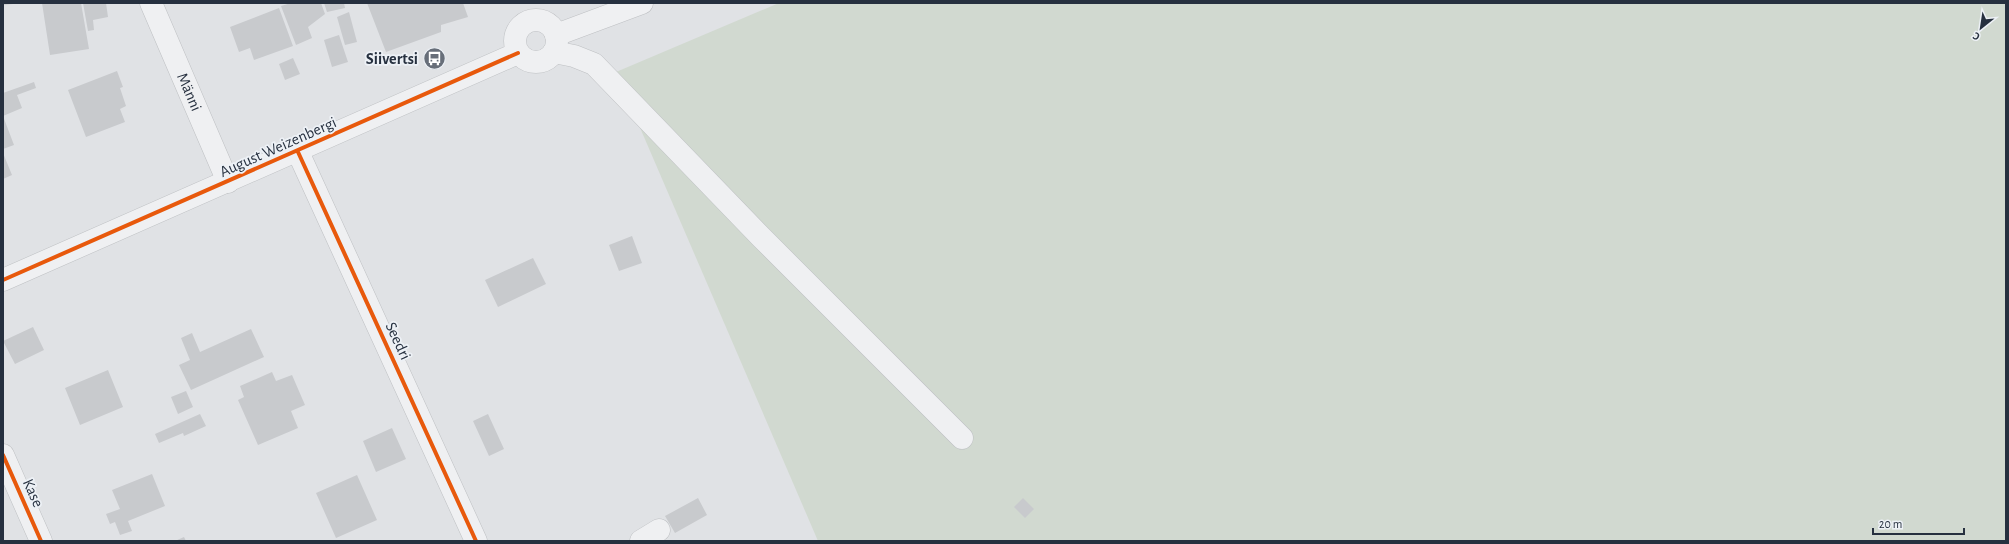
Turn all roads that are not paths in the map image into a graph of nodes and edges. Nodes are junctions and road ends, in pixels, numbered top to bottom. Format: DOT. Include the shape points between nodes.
graph roads {
  1 [pos="151,3"];
  2 [pos="642,3"];
  3 [pos="527,12"];
  4 [pos="555,44"];
  5 [pos="518,53"];
  6 [pos="298,152"];
  7 [pos="228,182"];
  8 [pos="3,280"];
  9 [pos="962,438"];
  10 [pos="3,455"];
  11 [pos="41,541"];
  12 [pos="476,541"];
  1 -- 7 [label="street, Männi"];
  2 -- 4 [label="street"];
  3 -- 4 [label="street" via="553,29"];
  3 -- 5 [label="street" via="515,34 514,41"];
  4 -- 5 [label="street" via="545,60 533,62"];
  4 -- 9 [label="street" via="574,56 594,64"];
  5 -- 6 [label="street, August Weizenbergi"];
  6 -- 7 [label="street, August Weizenbergi"];
  6 -- 12 [label="street, Seedri"];
  7 -- 8 [label="street, August Weizenbergi"];
  10 -- 11 [label="street, Kase"];
}
